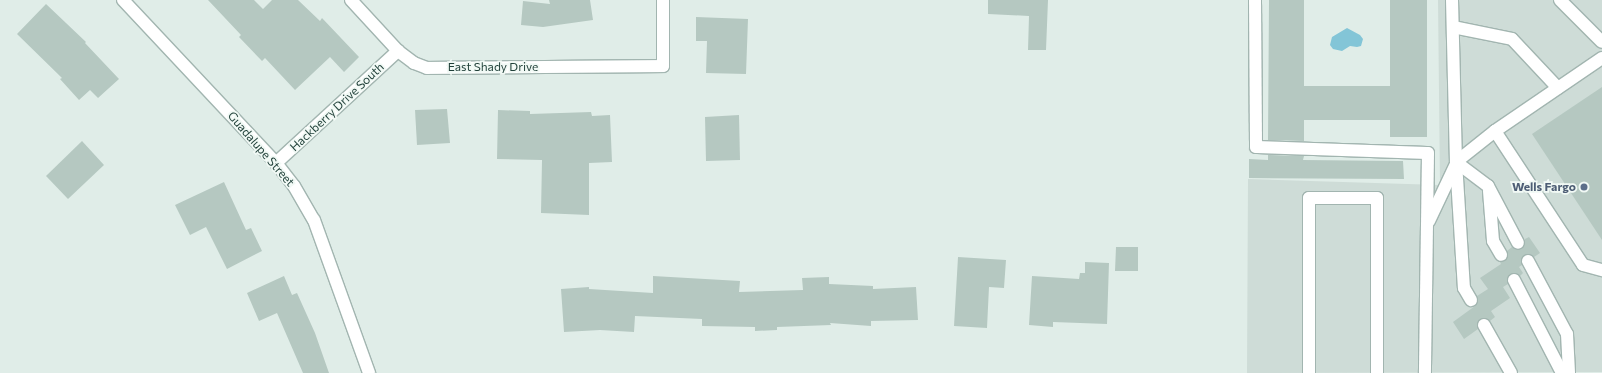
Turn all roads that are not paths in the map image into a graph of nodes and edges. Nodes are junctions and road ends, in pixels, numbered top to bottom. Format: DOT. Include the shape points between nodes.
graph roads {
  1 [pos="123,0"];
  2 [pos="351,0"];
  3 [pos="663,0"];
  4 [pos="1255,0"];
  5 [pos="1452,0"];
  6 [pos="1560,0"];
  7 [pos="1453,27"];
  8 [pos="1602,42"];
  9 [pos="398,51"];
  10 [pos="1602,58"];
  11 [pos="1558,88"];
  12 [pos="1494,131"];
  13 [pos="1456,162"];
  14 [pos="276,163"];
  15 [pos="1488,186"];
  16 [pos="1427,226"];
  17 [pos="1518,243"];
  18 [pos="1500,255"];
  19 [pos="1528,261"];
  20 [pos="1602,270"];
  21 [pos="1514,280"];
  22 [pos="1471,300"];
  23 [pos="1484,325"];
  24 [pos="369,373"];
  25 [pos="1309,373"];
  26 [pos="1377,373"];
  27 [pos="1425,373"];
  28 [pos="1511,373"];
  29 [pos="1562,373"];
  30 [pos="1569,373"];
  1 -- 14 [label="street, Guadalupe Street"];
  2 -- 9 [label="street, East Shady Drive"];
  3 -- 9 [label="street, East Shady Drive" via="663,66 427,68 414,63"];
  4 -- 16 [label="street" via="1256,147 1428,153"];
  5 -- 7 [label="street"];
  6 -- 8 [label="street"];
  7 -- 11 [label="street" via="1512,39"];
  7 -- 13 [label="street"];
  9 -- 14 [label="street, Hackberry Drive South"];
  10 -- 11 [label="street"];
  11 -- 12 [label="street"];
  12 -- 13 [label="street"];
  12 -- 20 [label="street" via="1583,265"];
  13 -- 15 [label="street"];
  13 -- 16 [label="street"];
  13 -- 22 [label="street" via="1464,288"];
  14 -- 24 [label="street, Guadalupe Street" via="294,186 314,220"];
  15 -- 17 [label="street"];
  15 -- 18 [label="street" via="1493,241"];
  16 -- 27 [label="street"];
  19 -- 30 [label="street" via="1567,334"];
  21 -- 29 [label="street"];
  23 -- 28 [label="street"];
  25 -- 26 [label="street" via="1309,198 1377,198"];
}
